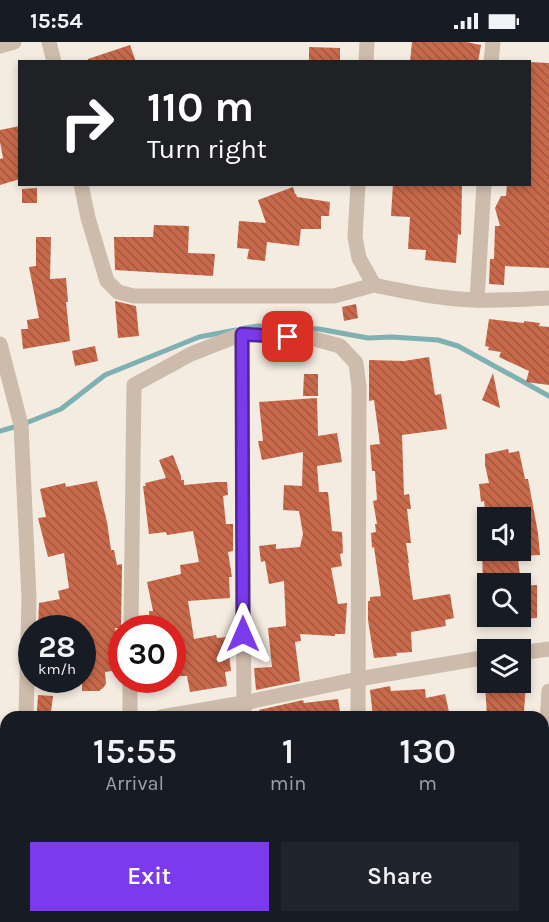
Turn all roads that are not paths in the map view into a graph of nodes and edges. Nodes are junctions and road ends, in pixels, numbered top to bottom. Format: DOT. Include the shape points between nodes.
graph roads {
  1 [pos="14,42"];
  2 [pos="49,42"];
  3 [pos="367,42"];
  4 [pos="492,42"];
  5 [pos="0,46"];
  6 [pos="54,60"];
  7 [pos="366,60"];
  8 [pos="491,60"];
  9 [pos="81,186"];
  10 [pos="358,186"];
  11 [pos="484,186"];
  12 [pos="374,285"];
  13 [pos="549,298"];
  14 [pos="477,300"];
  15 [pos="242,334"];
  16 [pos="0,344"];
  17 [pos="131,615"];
  18 [pos="549,649"];
  19 [pos="531,651"];
  20 [pos="477,659"];
  21 [pos="358,679"];
  22 [pos="549,690"];
  23 [pos="130,693"];
  24 [pos="244,710"];
  25 [pos="26,711"];
  26 [pos="130,711"];
  27 [pos="358,711"];
  28 [pos="548,711"];
  1 -- 5 [label="street"];
  2 -- 6 [label="street"];
  3 -- 7 [label="street"];
  4 -- 8 [label="street"];
  9 -- 12 [label="street" via="107,281 118,292 134,296 334,296"];
  10 -- 12 [label="street" via="355,237 359,258"];
  11 -- 14 [label="street"];
  12 -- 14 [label="street"];
  13 -- 14 [label="street"];
  15 -- 17 [label="street" via="191,354 134,385"];
  15 -- 21 [label="street" via="311,338 340,346 356,363"];
  15 -- 24 [label="street"];
  16 -- 25 [label="street" via="21,425 29,598"];
  18 -- 19 [label="street"];
  20 -- 21 [label="street"];
  21 -- 24 [label="street"];
  21 -- 27 [label="street"];
  22 -- 28 [label="street"];
  23 -- 26 [label="street"];
}
